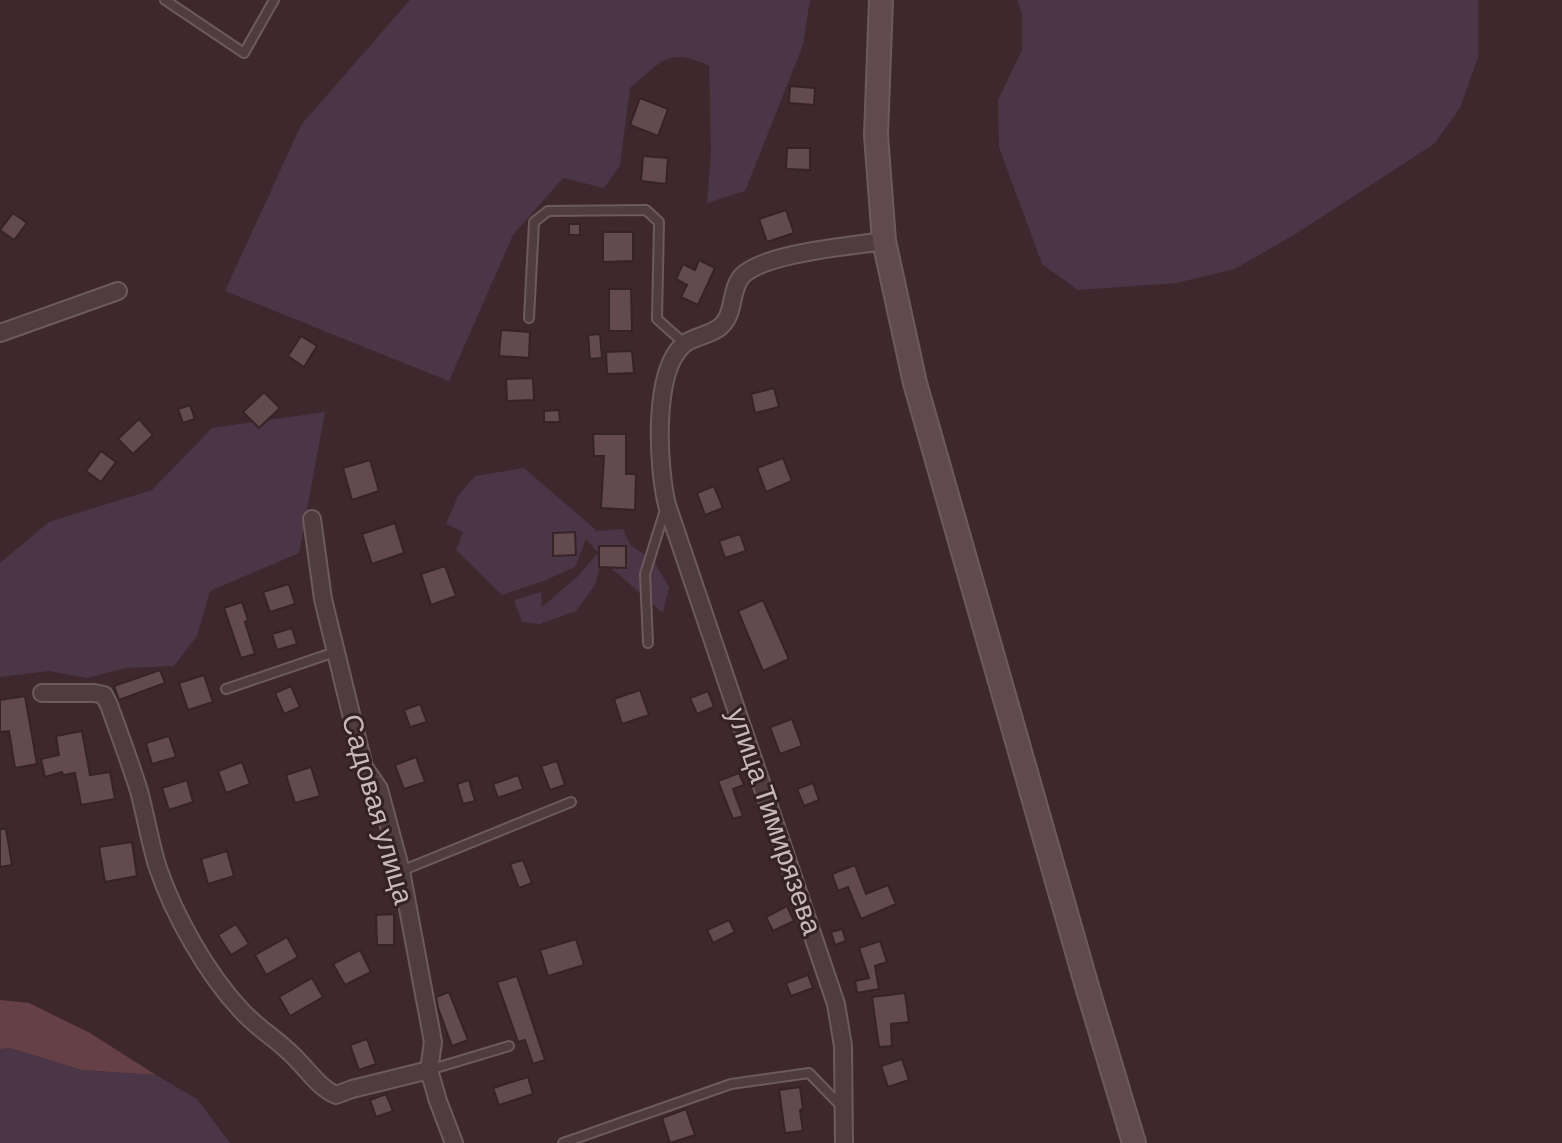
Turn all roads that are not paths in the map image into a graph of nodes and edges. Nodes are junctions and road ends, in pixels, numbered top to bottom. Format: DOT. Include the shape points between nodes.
graph roads {
  1 [pos="165,0"];
  2 [pos="274,0"];
  3 [pos="881,0"];
  4 [pos="884,241"];
  5 [pos="118,291"];
  6 [pos="529,318"];
  7 [pos="0,333"];
  8 [pos="684,344"];
  9 [pos="667,505"];
  10 [pos="312,519"];
  11 [pos="648,643"];
  12 [pos="335,652"];
  13 [pos="226,689"];
  14 [pos="42,693"];
  15 [pos="571,802"];
  16 [pos="401,871"];
  17 [pos="509,1046"];
  18 [pos="429,1070"];
  19 [pos="844,1110"];
  20 [pos="454,1143"];
  21 [pos="563,1143"];
  22 [pos="844,1143"];
  23 [pos="1134,1143"];
  1 -- 2 [label="lane" via="244,53"];
  3 -- 4 [label="main road" via="876,135"];
  4 -- 8 [label="street" via="785,257 750,270 740,279 723,325"];
  4 -- 23 [label="main road" via="915,383"];
  5 -- 7 [label="street"];
  6 -- 8 [label="lane" via="534,222 548,211 646,210 659,222 657,319"];
  8 -- 9 [label="street, улица Тимирязева" via="674,356 662,403 662,486"];
  9 -- 11 [label="lane" via="645,574"];
  9 -- 19 [label="street, улица Тимирязева" via="836,1004"];
  10 -- 12 [label="street, Садовая улица"];
  12 -- 13 [label="lane"];
  12 -- 16 [label="street, Садовая улица" via="364,767 379,789"];
  14 -- 18 [label="street" via="104,695 138,789 158,869 207,966 239,1009 336,1095"];
  15 -- 16 [label="lane"];
  16 -- 18 [label="street, Садовая улица" via="433,1042"];
  17 -- 18 [label="lane"];
  18 -- 20 [label="street, Садовая улица"];
  19 -- 21 [label="lane" via="809,1073 731,1084"];
  19 -- 22 [label="street, улица Тимирязева"];
}
